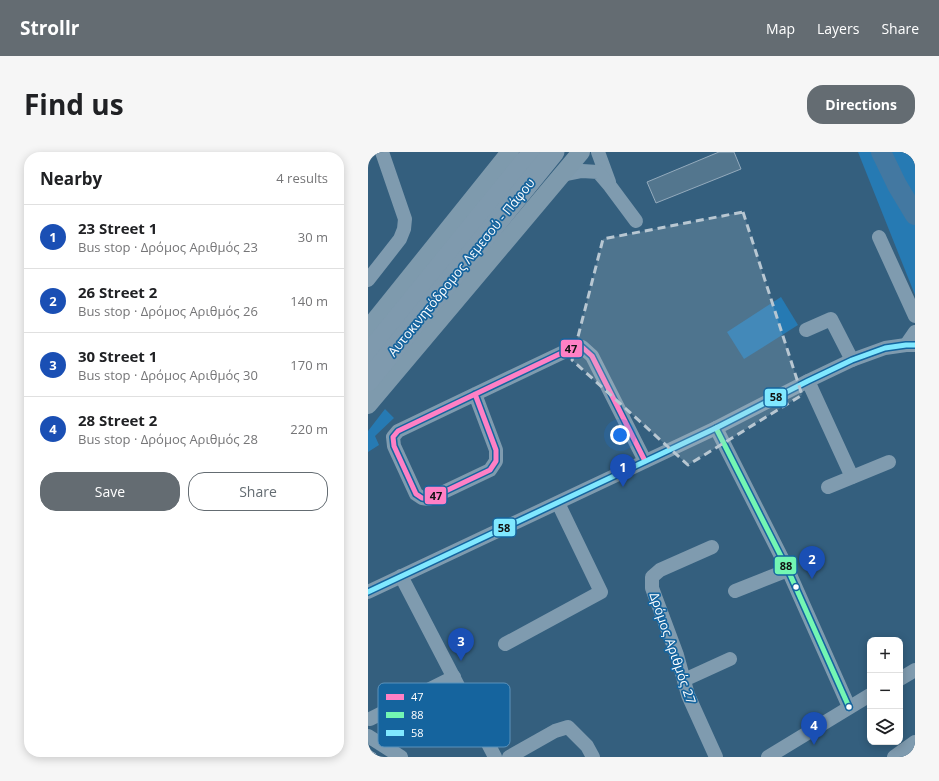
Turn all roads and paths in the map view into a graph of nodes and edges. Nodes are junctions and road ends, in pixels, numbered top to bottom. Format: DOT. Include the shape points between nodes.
graph roads {
  1 [pos="382,152"];
  2 [pos="510,152"];
  3 [pos="533,152"];
  4 [pos="554,152"];
  5 [pos="581,152"];
  6 [pos="598,152"];
  7 [pos="562,175"];
  8 [pos="610,186"];
  9 [pos="636,221"];
  10 [pos="879,237"];
  11 [pos="368,280"];
  12 [pos="915,316"];
  13 [pos="368,329"];
  14 [pos="806,330"];
  15 [pos="915,332"];
  16 [pos="910,345"];
  17 [pos="368,355"];
  18 [pos="852,360"];
  19 [pos="368,381"];
  20 [pos="808,381"];
  21 [pos="475,394"];
  22 [pos="368,405"];
  23 [pos="716,428"];
  24 [pos="645,461"];
  25 [pos="889,462"];
  26 [pos="852,477"];
  27 [pos="828,487"];
  28 [pos="558,503"];
  29 [pos="712,547"];
  30 [pos="788,570"];
  31 [pos="401,576"];
  32 [pos="735,591"];
  33 [pos="368,592"];
  34 [pos="505,644"];
  35 [pos="730,659"];
  36 [pos="915,670"];
  37 [pos="903,677"];
  38 [pos="454,678"];
  39 [pos="684,680"];
  40 [pos="444,683"];
  41 [pos="457,683"];
  42 [pos="867,698"];
  43 [pos="849,707"];
  44 [pos="378,715"];
  45 [pos="370,719"];
  46 [pos="368,736"];
  47 [pos="378,742"];
  48 [pos="915,742"];
  49 [pos="385,747"];
  50 [pos="490,747"];
  51 [pos="401,757"];
  52 [pos="495,757"];
  53 [pos="509,757"];
  54 [pos="593,757"];
  55 [pos="716,757"];
  56 [pos="768,757"];
  57 [pos="894,757"];
  1 -- 11 [label="street" via="405,219 404,229 400,239"];
  2 -- 13 [label="main road"];
  3 -- 17 [label="highway, Αυτοκινητόδρομος Λεμεσού - Πάφου"];
  4 -- 19 [label="highway, Αυτοκινητόδρομος Λεμεσού - Πάφου"];
  5 -- 7 [label="main road"];
  6 -- 8 [label="street"];
  7 -- 8 [label="street" via="582,171 598,172"];
  7 -- 22 [label="main road"];
  8 -- 9 [label="street"];
  10 -- 12 [label="street"];
  14 -- 18 [label="street" via="836,316"];
  15 -- 16 [label="street"];
  16 -- 18 [label="street" via="885,348"];
  18 -- 20 [label="street"];
  20 -- 23 [label="street"];
  20 -- 26 [label="street"];
  21 -- 21 [label="street" via="398,431 393,437 394,446 416,494 422,498 429,498 490,470 496,461 496,450"];
  21 -- 24 [label="street" via="570,349 582,347 592,356"];
  23 -- 24 [label="street"];
  23 -- 30 [label="street"];
  24 -- 28 [label="street"];
  25 -- 26 [label="street"];
  26 -- 27 [label="street"];
  28 -- 31 [label="street"];
  28 -- 34 [label="street" via="601,592"];
  29 -- 39 [label="street, Δρόμος Αριθμός 27" via="660,570 652,577 652,588"];
  30 -- 32 [label="street"];
  30 -- 43 [label="street"];
  31 -- 33 [label="street"];
  31 -- 38 [label="street"];
  35 -- 39 [label="street"];
  36 -- 37 [label="street"];
  38 -- 40 [label="street"];
  38 -- 41 [label="street"];
  39 -- 55 [label="street, Δρόμος Αριθμός 27"];
  42 -- 43 [label="street"];
  43 -- 56 [label="street"];
  44 -- 45 [label="street"];
  46 -- 47 [label="street"];
  48 -- 57 [label="street"];
  49 -- 51 [label="street"];
  50 -- 52 [label="street"];
  53 -- 54 [label="street" via="555,730 568,727 588,746"];
}
